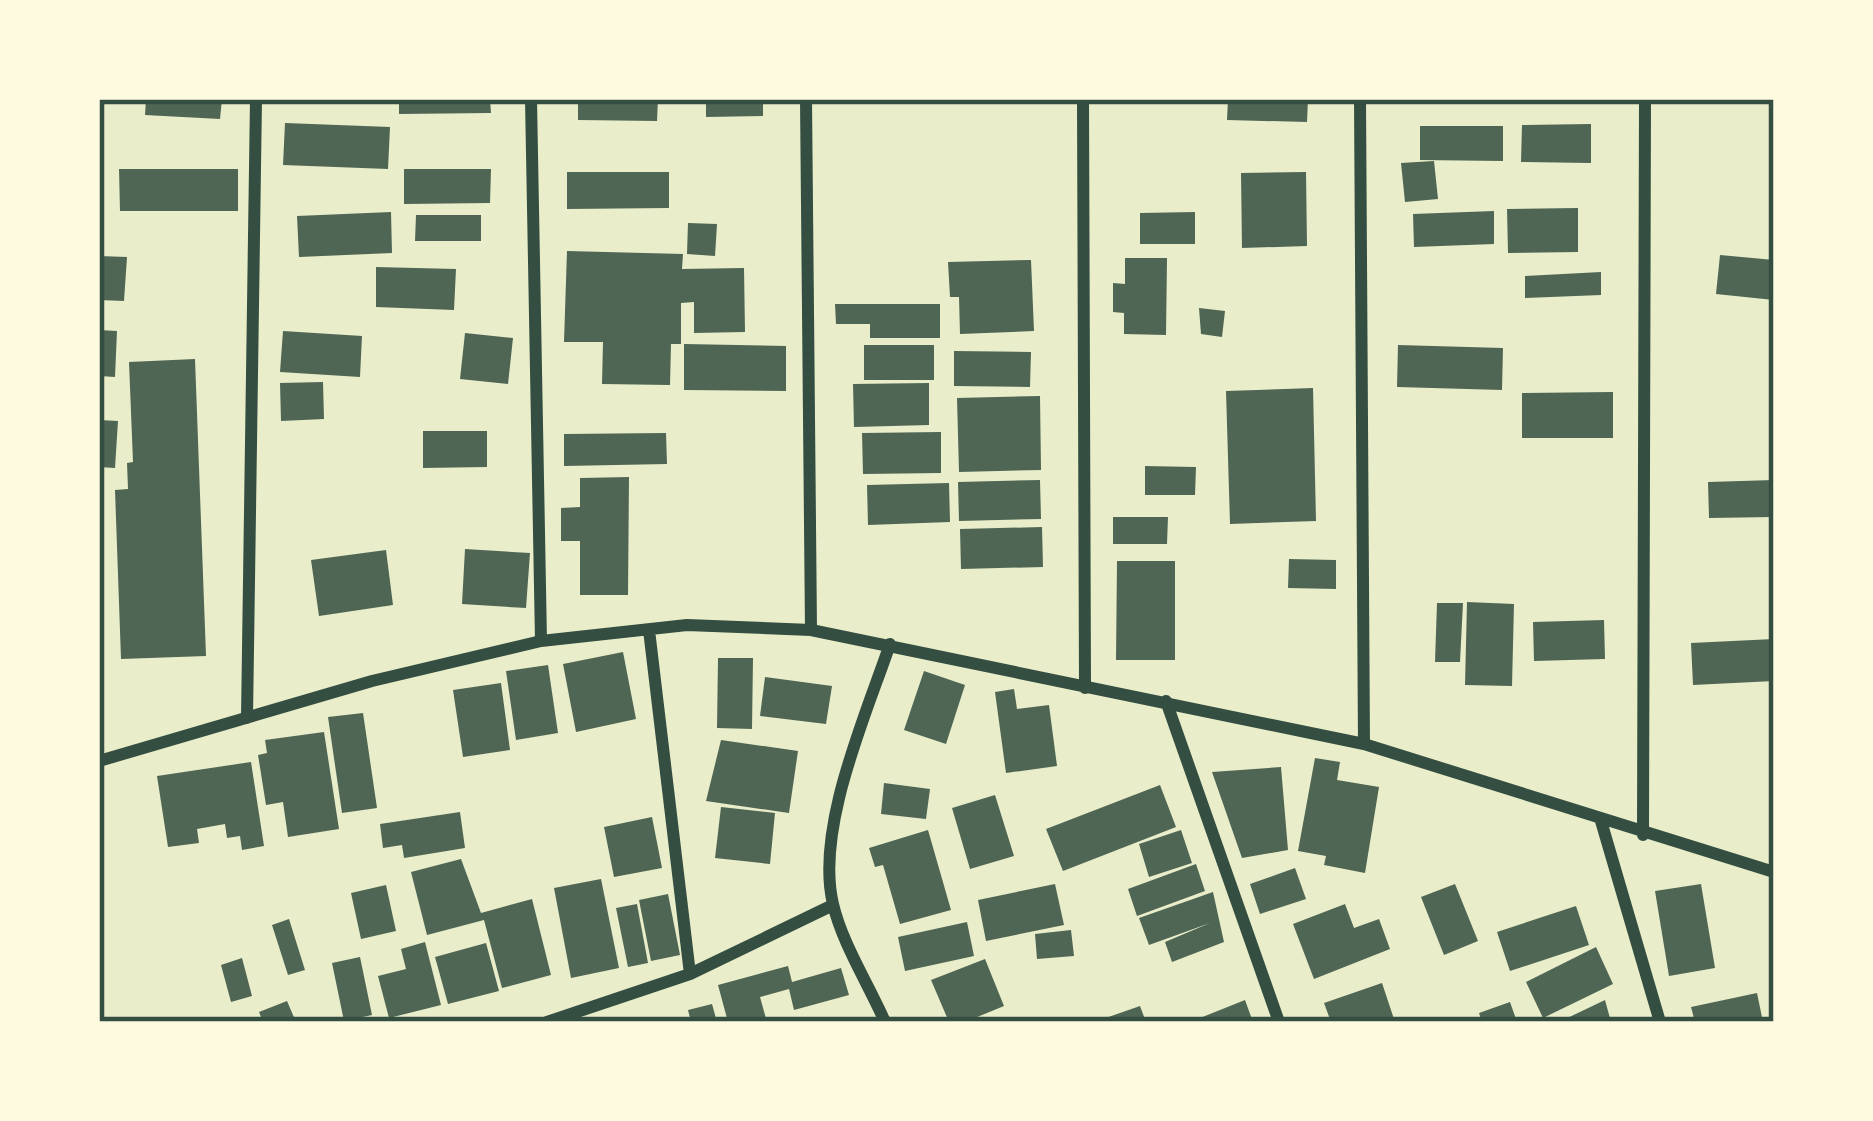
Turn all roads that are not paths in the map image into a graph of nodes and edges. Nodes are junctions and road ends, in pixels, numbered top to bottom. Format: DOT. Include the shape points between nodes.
graph roads {
  1 [pos="256,99"];
  2 [pos="531,99"];
  3 [pos="806,99"];
  4 [pos="1082,99"];
  5 [pos="1360,99"];
  6 [pos="1645,99"];
  7 [pos="650,630"];
  8 [pos="812,630"];
  9 [pos="542,641"];
  10 [pos="890,644"];
  11 [pos="1085,688"];
  12 [pos="1166,701"];
  13 [pos="247,718"];
  14 [pos="1364,744"];
  15 [pos="99,761"];
  16 [pos="1601,821"];
  17 [pos="1643,835"];
  18 [pos="1774,872"];
  19 [pos="833,905"];
  20 [pos="690,974"];
  21 [pos="547,1022"];
  22 [pos="885,1022"];
  23 [pos="1279,1022"];
  24 [pos="1660,1022"];
  1 -- 13 [label="street"];
  2 -- 9 [label="street"];
  3 -- 8 [label="street"];
  4 -- 11 [label="street"];
  5 -- 14 [label="street"];
  6 -- 17 [label="street"];
  7 -- 8 [label="street"];
  7 -- 9 [label="street"];
  7 -- 20 [label="street"];
  8 -- 10 [label="street"];
  9 -- 13 [label="street"];
  10 -- 11 [label="street"];
  10 -- 19 [label="street" via="837,810"];
  11 -- 12 [label="street"];
  12 -- 14 [label="street"];
  12 -- 23 [label="street"];
  13 -- 15 [label="street"];
  14 -- 16 [label="street"];
  16 -- 17 [label="street"];
  16 -- 24 [label="street"];
  17 -- 18 [label="street"];
  19 -- 20 [label="street"];
  19 -- 22 [label="street"];
  20 -- 21 [label="street"];
}
